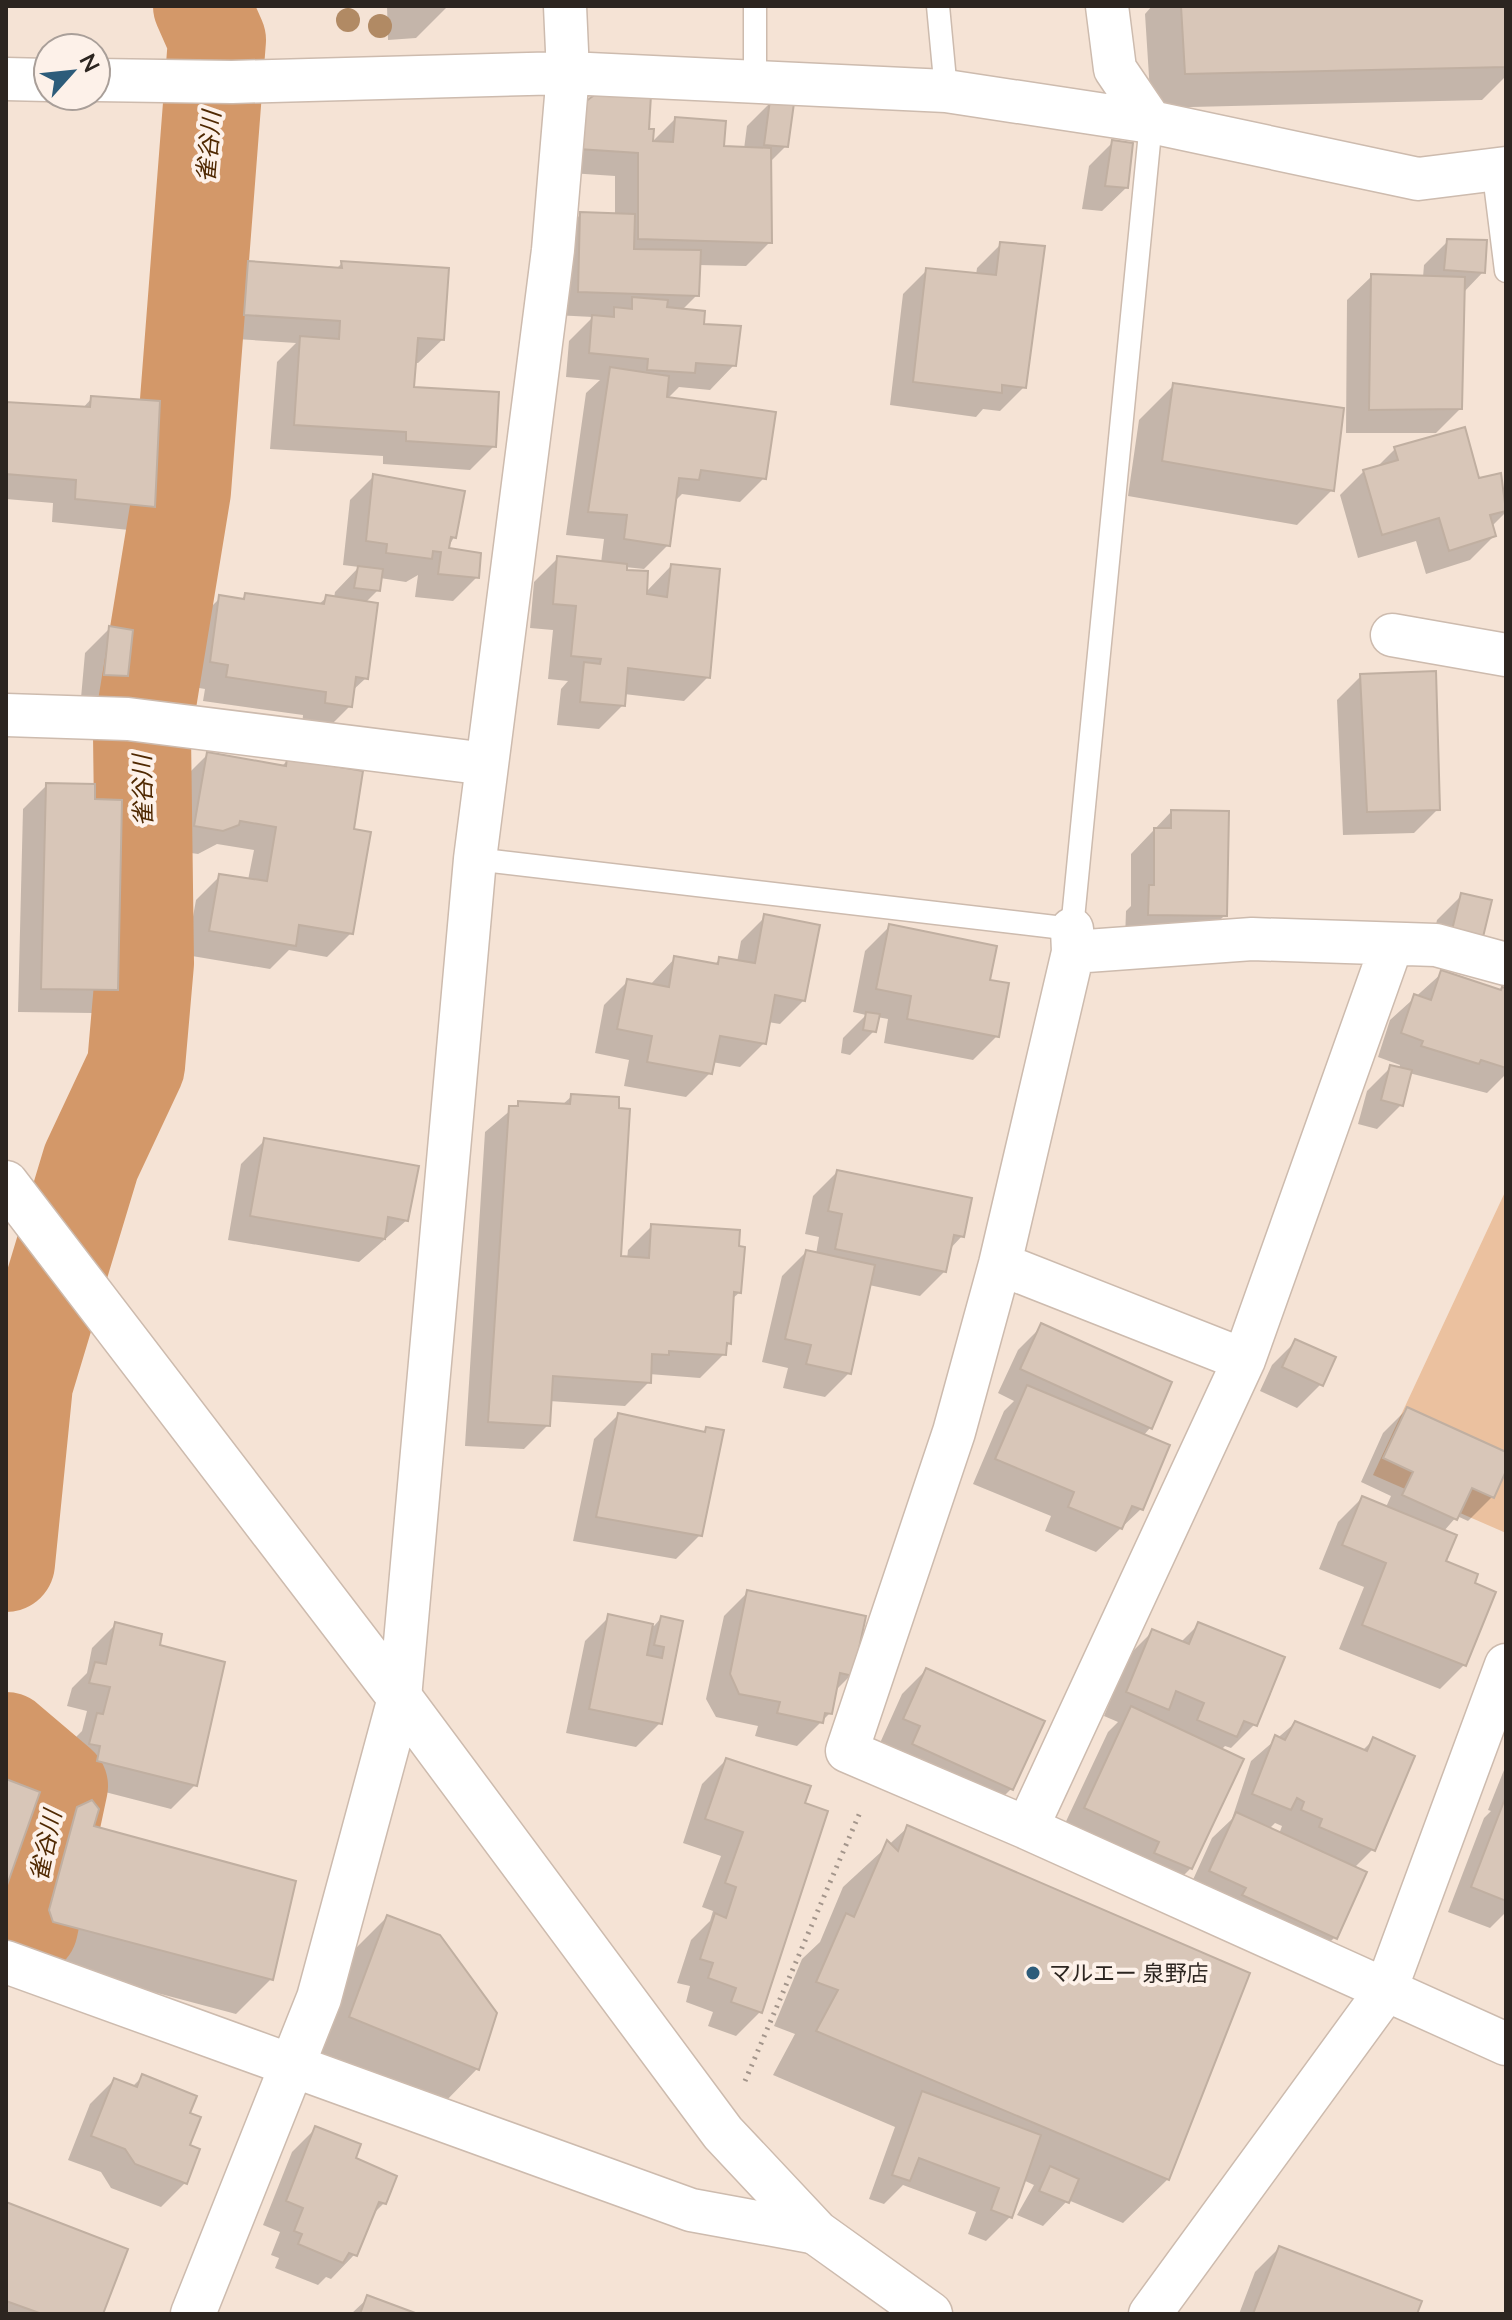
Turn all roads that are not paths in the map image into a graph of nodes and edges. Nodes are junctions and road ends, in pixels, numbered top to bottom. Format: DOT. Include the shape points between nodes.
graph roads {
  1 [pos="565,6"];
  2 [pos="755,6"];
  3 [pos="938,6"];
  4 [pos="1107,6"];
  5 [pos="568,73"];
  6 [pos="6,79"];
  7 [pos="755,79"];
  8 [pos="32,80"];
  9 [pos="112,80"];
  10 [pos="946,91"];
  11 [pos="1151,122"];
  12 [pos="1500,168"];
  13 [pos="1506,271"];
  14 [pos="1392,635"];
  15 [pos="1506,655"];
  16 [pos="6,715"];
  17 [pos="487,764"];
  18 [pos="475,859"];
  19 [pos="1073,941"];
  20 [pos="1392,944"];
  21 [pos="1506,964"];
  22 [pos="16,1196"];
  23 [pos="1000,1264"];
  24 [pos="1244,1360"];
  25 [pos="1506,1665"];
  26 [pos="400,1698"];
  27 [pos="1027,1828"];
  28 [pos="6,1962"];
  29 [pos="1385,1992"];
  30 [pos="1506,2044"];
  31 [pos="293,2066"];
  32 [pos="817,2233"];
  33 [pos="193,2314"];
  34 [pos="930,2314"];
  35 [pos="1150,2314"];
  1 -- 5 [label="street"];
  2 -- 7 [label="lane"];
  3 -- 10 [label="lane"];
  4 -- 11 [label="street" via="1115,69"];
  5 -- 7 [label="street"];
  5 -- 9 [label="street"];
  5 -- 17 [label="street" via="553,250"];
  6 -- 8 [label="street"];
  7 -- 10 [label="street"];
  10 -- 11 [label="street"];
  11 -- 12 [label="street" via="1418,179"];
  11 -- 19 [label="lane"];
  12 -- 13 [label="lane"];
  14 -- 15 [label="street"];
  16 -- 17 [label="street" via="128,719"];
  17 -- 18 [label="street"];
  18 -- 19 [label="lane"];
  18 -- 26 [label="street"];
  19 -- 20 [label="street"];
  19 -- 23 [label="street"];
  20 -- 21 [label="street" via="1436,945"];
  20 -- 24 [label="street"];
  22 -- 26 [label="street"];
  23 -- 24 [label="street"];
  23 -- 27 [label="street" via="954,1432 847,1751"];
  24 -- 27 [label="street"];
  25 -- 29 [label="street"];
  26 -- 31 [label="street" via="319,1998"];
  26 -- 32 [label="street" via="723,2133"];
  27 -- 29 [label="street"];
  28 -- 31 [label="street"];
  29 -- 30 [label="street"];
  29 -- 35 [label="street"];
  31 -- 32 [label="street" via="691,2210"];
  31 -- 33 [label="street"];
  32 -- 34 [label="street"];
}
